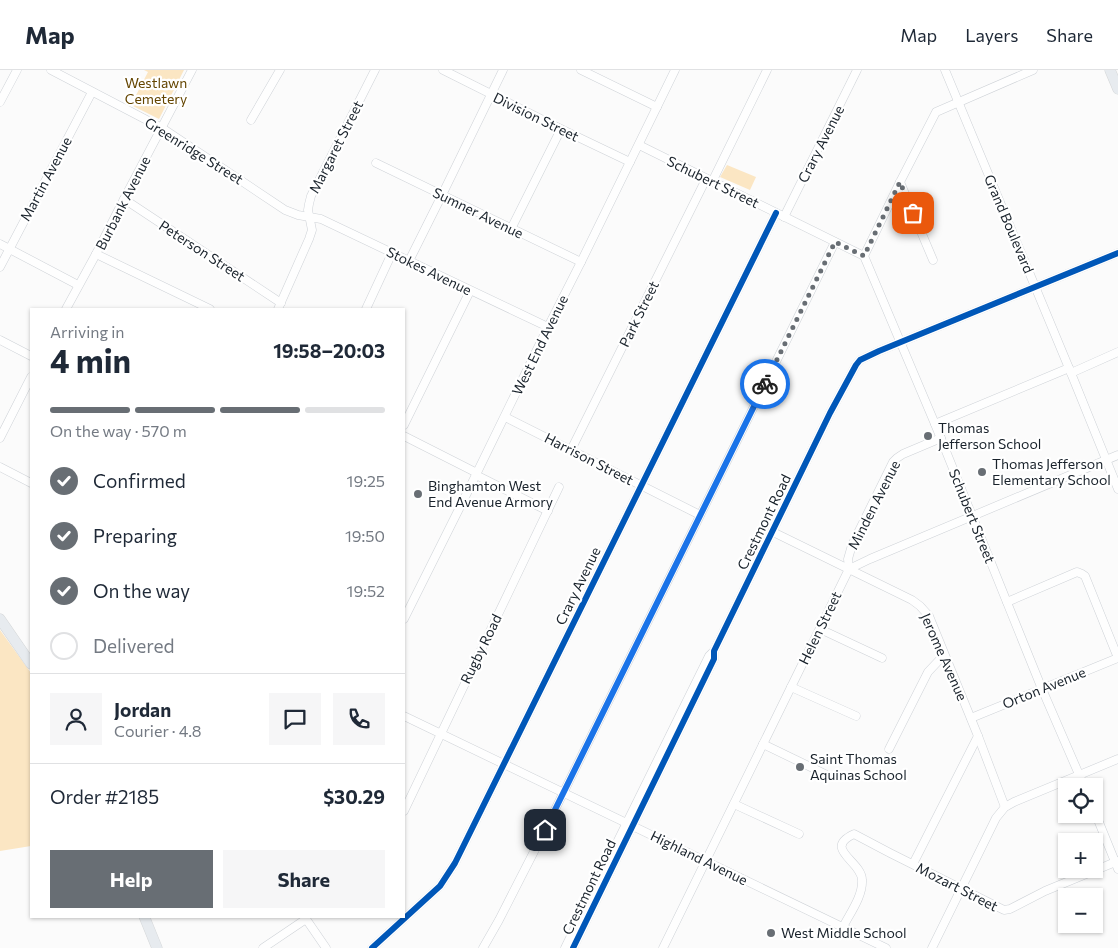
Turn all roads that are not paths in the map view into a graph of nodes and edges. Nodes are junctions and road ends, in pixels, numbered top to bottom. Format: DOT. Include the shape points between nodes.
graph roads {
  1 [pos="17,70"];
  2 [pos="51,70"];
  3 [pos="192,70"];
  4 [pos="280,70"];
  5 [pos="375,70"];
  6 [pos="443,70"];
  7 [pos="504,70"];
  8 [pos="581,70"];
  9 [pos="675,70"];
  10 [pos="767,70"];
  11 [pos="857,70"];
  12 [pos="945,70"];
  13 [pos="1033,70"];
  14 [pos="1110,70"];
  15 [pos="1118,90"];
  16 [pos="92,92"];
  17 [pos="491,95"];
  18 [pos="0,102"];
  19 [pos="958,102"];
  20 [pos="657,107"];
  21 [pos="252,120"];
  22 [pos="162,128"];
  23 [pos="561,129"];
  24 [pos="639,145"];
  25 [pos="630,162"];
  26 [pos="376,163"];
  27 [pos="709,180"];
  28 [pos="900,182"];
  29 [pos="442,196"];
  30 [pos="124,199"];
  31 [pos="776,213"];
  32 [pos="310,217"];
  33 [pos="784,217"];
  34 [pos="511,229"];
  35 [pos="835,242"];
  36 [pos="0,244"];
  37 [pos="9,249"];
  38 [pos="1118,252"];
  39 [pos="392,253"];
  40 [pos="96,254"];
  41 [pos="864,256"];
  42 [pos="933,260"];
  43 [pos="409,261"];
  44 [pos="581,262"];
  45 [pos="0,267"];
  46 [pos="78,286"];
  47 [pos="1035,287"];
  48 [pos="470,291"];
  49 [pos="280,306"];
  50 [pos="67,308"];
  51 [pos="208,308"];
  52 [pos="366,308"];
  53 [pos="548,327"];
  54 [pos="0,340"];
  55 [pos="900,343"];
  56 [pos="1118,352"];
  57 [pos="30,355"];
  58 [pos="1070,371"];
  59 [pos="30,379"];
  60 [pos="23,393"];
  61 [pos="30,396"];
  62 [pos="505,417"];
  63 [pos="405,424"];
  64 [pos="935,424"];
  65 [pos="405,437"];
  66 [pos="0,438"];
  67 [pos="941,438"];
  68 [pos="571,450"];
  69 [pos="1118,455"];
  70 [pos="1106,460"];
  71 [pos="0,468"];
  72 [pos="477,474"];
  73 [pos="30,483"];
  74 [pos="642,486"];
  75 [pos="559,487"];
  76 [pos="1118,489"];
  77 [pos="548,511"];
  78 [pos="700,515"];
  79 [pos="973,516"];
  80 [pos="773,532"];
  81 [pos="849,569"];
  82 [pos="1007,602"];
  83 [pos="405,617"];
  84 [pos="0,619"];
  85 [pos="820,629"];
  86 [pos="944,654"];
  87 [pos="882,658"];
  88 [pos="1118,658"];
  89 [pos="30,663"];
  90 [pos="791,687"];
  91 [pos="1042,689"];
  92 [pos="405,716"];
  93 [pos="856,716"];
  94 [pos="971,718"];
  95 [pos="441,733"];
  96 [pos="978,736"];
  97 [pos="763,744"];
  98 [pos="889,749"];
  99 [pos="1118,759"];
  100 [pos="504,764"];
  101 [pos="825,774"];
  102 [pos="1079,775"];
  103 [pos="1080,778"];
  104 [pos="564,793"];
  105 [pos="734,804"];
  106 [pos="1005,806"];
  107 [pos="405,809"];
  108 [pos="1100,823"];
  109 [pos="630,824"];
  110 [pos="799,834"];
  111 [pos="706,860"];
  112 [pos="913,864"];
  113 [pos="1117,864"];
  114 [pos="961,889"];
  115 [pos="588,909"];
  116 [pos="146,918"];
  117 [pos="304,918"];
  118 [pos="306,918"];
  119 [pos="405,918"];
  120 [pos="405,918"];
  121 [pos="843,927"];
  122 [pos="157,948"];
  123 [pos="263,948"];
  124 [pos="326,948"];
  125 [pos="372,948"];
  126 [pos="483,948"];
  127 [pos="565,948"];
  128 [pos="573,948"];
  129 [pos="663,948"];
  130 [pos="885,948"];
  131 [pos="932,948"];
  1 -- 18 [label="street"];
  2 -- 16 [label="street, Greenridge Street"];
  3 -- 22 [label="street, Burbank Avenue"];
  4 -- 21 [label="street"];
  5 -- 32 [label="street, Margaret Street" via="311,196"];
  6 -- 17 [label="street, Division Street"];
  7 -- 17 [label="street"];
  8 -- 20 [label="street"];
  9 -- 20 [label="street, West End Avenue"];
  10 -- 27 [label="street, Park Street"];
  11 -- 33 [label="street, Crary Avenue"];
  12 -- 19 [label="street, Grand Boulevard"];
  13 -- 19 [label="street"];
  14 -- 15 [label="main road"];
  16 -- 22 [label="street, Greenridge Street"];
  16 -- 37 [label="street, Martin Avenue"];
  17 -- 23 [label="street, Division Street"];
  17 -- 29 [label="street"];
  19 -- 28 [label="street" via="933,115"];
  19 -- 47 [label="street, Grand Boulevard"];
  20 -- 24 [label="street, West End Avenue"];
  22 -- 30 [label="street, Burbank Avenue"];
  22 -- 32 [label="street, Greenridge Street" via="285,210"];
  23 -- 25 [label="street, Division Street"];
  23 -- 34 [label="street"];
  24 -- 25 [label="street, West End Avenue"];
  24 -- 27 [label="street, Schubert Street"];
  25 -- 44 [label="street, West End Avenue"];
  26 -- 29 [label="street, Sumner Avenue"];
  27 -- 31 [label="street, Schubert Street"];
  27 -- 68 [label="street, Park Street"];
  28 -- 41 [label="street"];
  28 -- 42 [label="street"];
  29 -- 34 [label="street, Sumner Avenue"];
  29 -- 43 [label="street"];
  30 -- 40 [label="street, Burbank Avenue"];
  30 -- 49 [label="street, Peterson Street"];
  31 -- 33 [label="street, Schubert Street"];
  31 -- 74 [label="street, Crary Avenue"];
  32 -- 39 [label="street, Stokes Avenue" via="321,219"];
  32 -- 49 [label="street, Margaret Street" via="312,230 309,239"];
  33 -- 35 [label="street, Schubert Street"];
  34 -- 44 [label="street, Sumner Avenue"];
  35 -- 41 [label="street, Schubert Street"];
  35 -- 78 [label="street"];
  36 -- 37 [label="street"];
  37 -- 45 [label="street, Martin Avenue"];
  37 -- 46 [label="street"];
  38 -- 47 [label="street, Crestmont Road"];
  39 -- 43 [label="street, Stokes Avenue"];
  39 -- 52 [label="street"];
  40 -- 46 [label="street, Burbank Avenue"];
  40 -- 51 [label="street"];
  41 -- 55 [label="street, Schubert Street"];
  43 -- 48 [label="street, Stokes Avenue"];
  44 -- 53 [label="street, West End Avenue"];
  46 -- 50 [label="street, Burbank Avenue"];
  47 -- 55 [label="street, Crestmont Road"];
  47 -- 58 [label="street, Grand Boulevard"];
  48 -- 53 [label="street, Stokes Avenue"];
  48 -- 63 [label="street"];
  53 -- 62 [label="street, West End Avenue"];
  54 -- 57 [label="street"];
  55 -- 64 [label="street, Schubert Street"];
  55 -- 80 [label="street, Crestmont Road" via="856,364"];
  56 -- 58 [label="street"];
  58 -- 64 [label="street"];
  58 -- 70 [label="street, Grand Boulevard"];
  59 -- 60 [label="street"];
  60 -- 61 [label="street"];
  60 -- 66 [label="street"];
  62 -- 68 [label="street, Harrison Street"];
  62 -- 72 [label="street, West End Avenue"];
  64 -- 67 [label="street, Schubert Street"];
  65 -- 72 [label="street"];
  67 -- 79 [label="street, Schubert Street"];
  67 -- 81 [label="street, Minden Avenue" via="902,454 894,462 852,545"];
  68 -- 74 [label="street, Harrison Street"];
  69 -- 70 [label="street"];
  70 -- 76 [label="street, Grand Boulevard"];
  70 -- 79 [label="street"];
  71 -- 73 [label="street"];
  72 -- 77 [label="street"];
  72 -- 83 [label="street, West End Avenue"];
  74 -- 78 [label="street, Harrison Street"];
  74 -- 100 [label="street, Crary Avenue"];
  75 -- 77 [label="street, Rugby Road"];
  77 -- 95 [label="street, Rugby Road"];
  78 -- 104 [label="street"];
  79 -- 81 [label="street"];
  79 -- 82 [label="street, Schubert Street"];
  80 -- 81 [label="street, Jerome Avenue"];
  80 -- 109 [label="street, Crestmont Road" via="709,656"];
  81 -- 85 [label="street, Helen Street"];
  81 -- 86 [label="street, Jerome Avenue" via="920,606 929,616"];
  82 -- 88 [label="street" via="1077,572 1082,574"];
  82 -- 91 [label="street, Schubert Street"];
  84 -- 89 [label="main road"];
  85 -- 87 [label="street"];
  85 -- 90 [label="street, Helen Street"];
  86 -- 94 [label="street, Jerome Avenue"];
  86 -- 98 [label="street" via="928,672"];
  88 -- 91 [label="street, Orton Avenue"];
  90 -- 93 [label="street"];
  90 -- 97 [label="street, Helen Street"];
  91 -- 94 [label="street, Orton Avenue"];
  91 -- 102 [label="street, Schubert Street"];
  92 -- 95 [label="street, Highland Avenue"];
  94 -- 96 [label="street, Jerome Avenue"];
  95 -- 100 [label="street, Highland Avenue"];
  95 -- 107 [label="street, Rugby Road"];
  96 -- 106 [label="street, Jerome Avenue"];
  96 -- 112 [label="street"];
  97 -- 101 [label="street"];
  97 -- 105 [label="street, Helen Street"];
  99 -- 102 [label="street"];
  100 -- 104 [label="street, Highland Avenue"];
  100 -- 120 [label="street, Crary Avenue" via="450,872 440,886"];
  102 -- 103 [label="street, Schubert Street"];
  102 -- 106 [label="street"];
  104 -- 109 [label="street, Highland Avenue"];
  104 -- 126 [label="street"];
  105 -- 110 [label="street"];
  105 -- 111 [label="street, Helen Street"];
  106 -- 114 [label="street"];
  108 -- 113 [label="street"];
  109 -- 111 [label="street, Highland Avenue"];
  109 -- 115 [label="street, Crestmont Road"];
  111 -- 121 [label="street, Highland Avenue"];
  111 -- 129 [label="street, Helen Street"];
  112 -- 114 [label="street, Mozart Street"];
  112 -- 121 [label="street, Mozart Street" via="854,834 845,838 842,844 844,854 863,877 860,893"];
  113 -- 114 [label="street, Mozart Street" via="1004,910"];
  114 -- 131 [label="street"];
  115 -- 127 [label="street, Crestmont Road"];
  115 -- 128 [label="street, Crestmont Road"];
  116 -- 122 [label="main road"];
  117 -- 123 [label="street"];
  118 -- 124 [label="street"];
  119 -- 125 [label="street, Crary Avenue"];
  121 -- 130 [label="street, Highland Avenue"];
}
